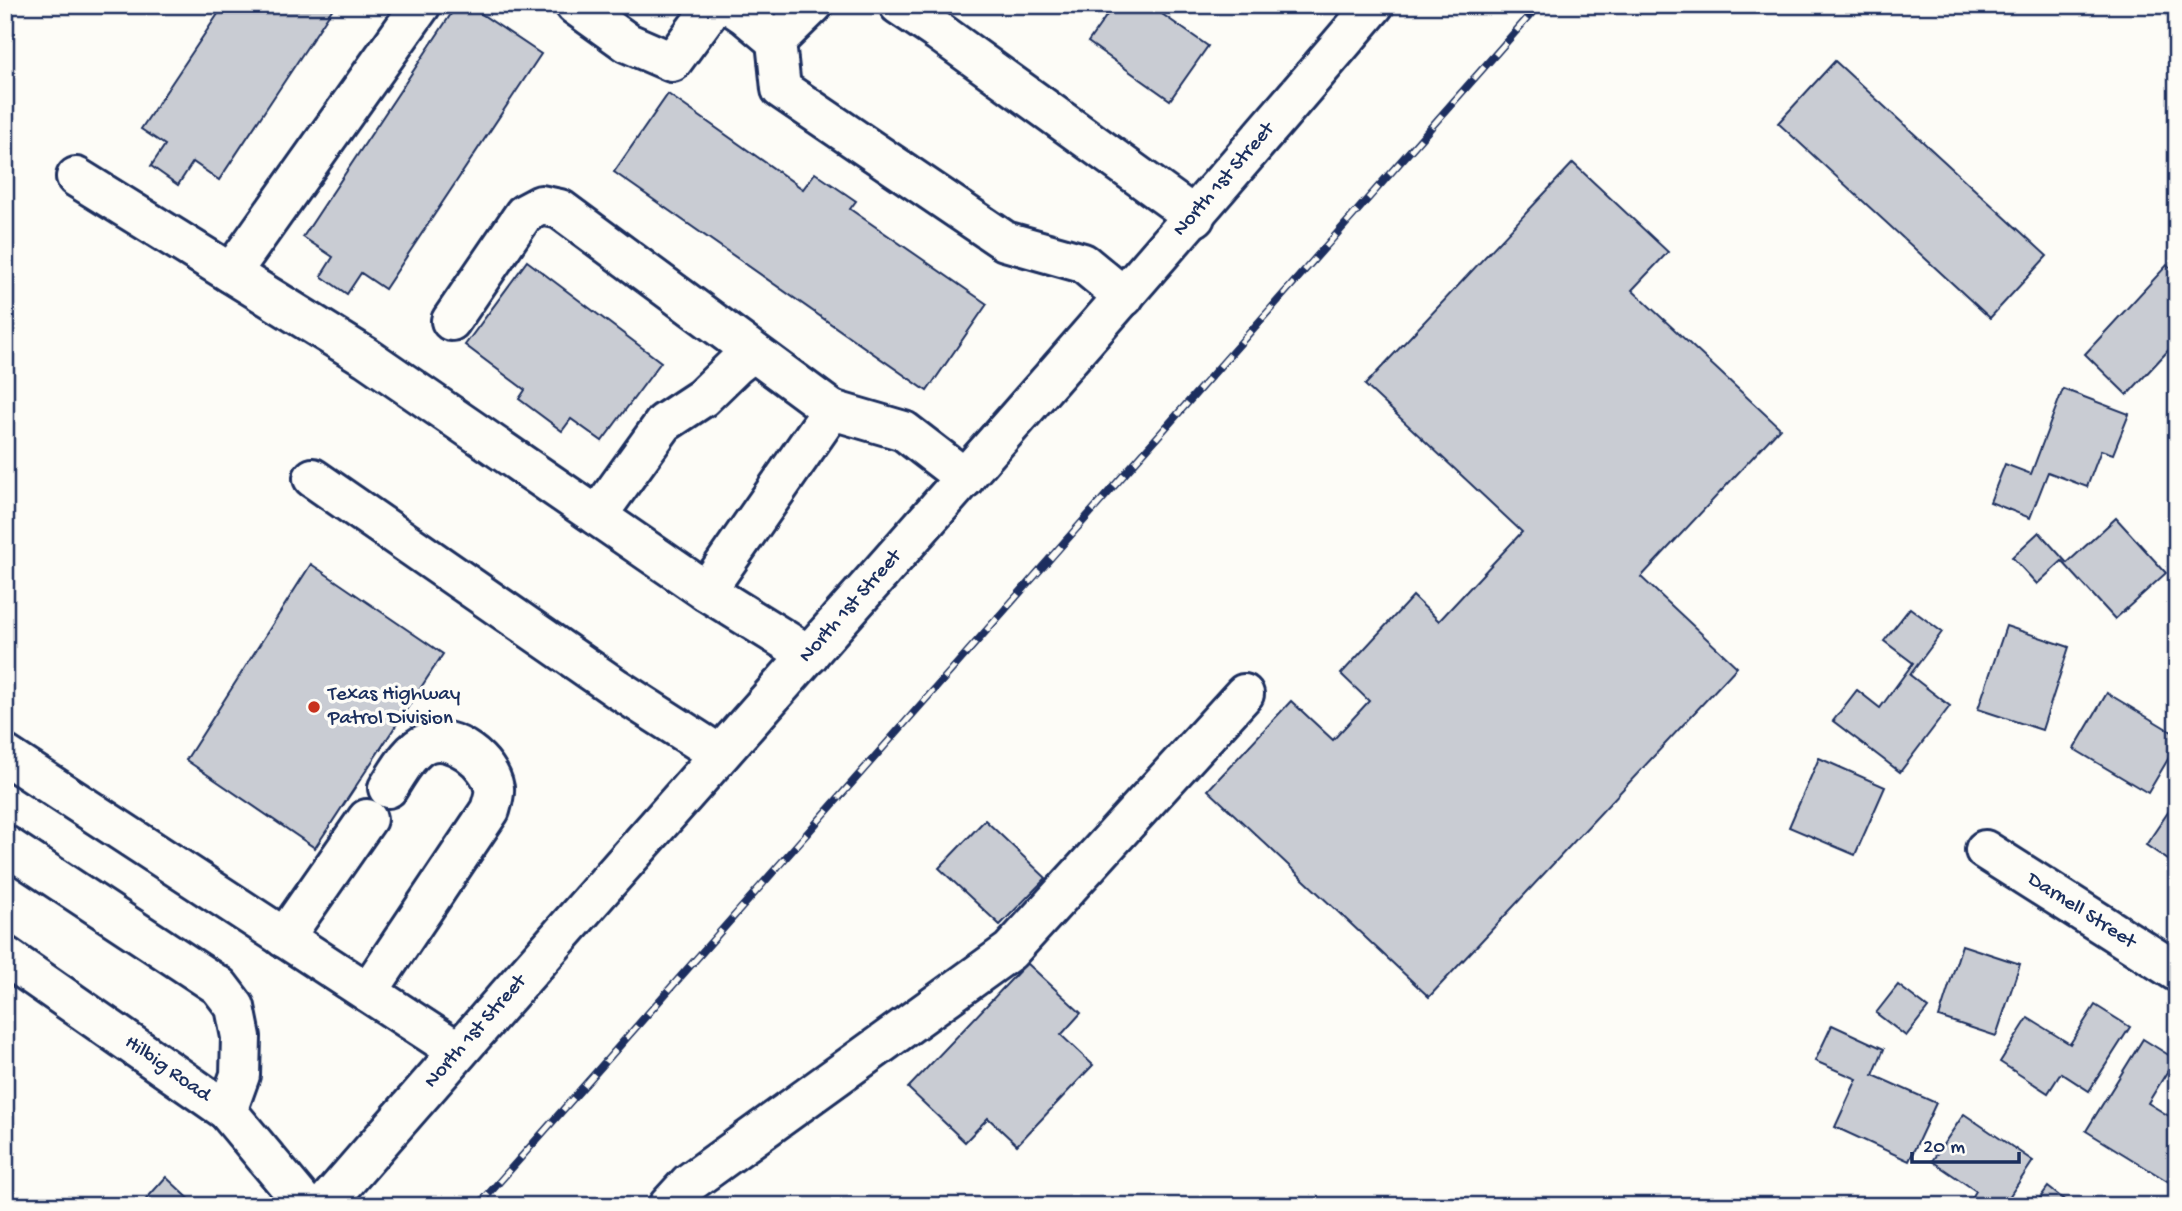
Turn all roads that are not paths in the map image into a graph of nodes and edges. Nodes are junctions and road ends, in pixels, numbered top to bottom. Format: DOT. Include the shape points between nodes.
graph roads {
  1 [pos="421,5"];
  2 [pos="575,5"];
  3 [pos="713,5"];
  4 [pos="730,5"];
  5 [pos="813,5"];
  6 [pos="899,5"];
  7 [pos="1374,5"];
  8 [pos="776,41"];
  9 [pos="76,177"];
  10 [pos="1195,217"];
  11 [pos="231,273"];
  12 [pos="1124,298"];
  13 [pos="451,321"];
  14 [pos="753,352"];
  15 [pos="832,410"];
  16 [pos="313,478"];
  17 [pos="965,478"];
  18 [pos="597,516"];
  19 [pos="706,591"];
  20 [pos="809,655"];
  21 [pos="1244,694"];
  22 [pos="719,754"];
  23 [pos="5,755"];
  24 [pos="5,845"];
  25 [pos="1984,850"];
  26 [pos="284,938"];
  27 [pos="5,956"];
  28 [pos="2177,972"];
  29 [pos="368,992"];
  30 [pos="458,1051"];
  31 [pos="226,1111"];
  32 [pos="306,1206"];
  33 [pos="324,1206"];
  34 [pos="668,1206"];
  1 -- 11 [label="street"];
  2 -- 3 [label="street" via="628,43 672,62"];
  4 -- 8 [label="street"];
  5 -- 8 [label="street"];
  6 -- 10 [label="street"];
  7 -- 10 [label="street, North 1st Street"];
  8 -- 12 [label="street" via="780,89 1005,242 1083,263"];
  9 -- 11 [label="street"];
  10 -- 12 [label="street, North 1st Street"];
  11 -- 18 [label="street" via="366,357"];
  12 -- 17 [label="street, North 1st Street"];
  13 -- 14 [label="street" via="524,214 541,205 560,209"];
  14 -- 15 [label="street"];
  14 -- 18 [label="street" via="702,398 664,423"];
  15 -- 17 [label="street" via="904,431"];
  15 -- 19 [label="street"];
  16 -- 22 [label="street"];
  17 -- 20 [label="street, North 1st Street"];
  18 -- 19 [label="street"];
  19 -- 20 [label="street"];
  20 -- 22 [label="street, North 1st Street"];
  21 -- 34 [label="street" via="1010,951 689,1183"];
  22 -- 30 [label="street, North 1st Street"];
  23 -- 26 [label="street"];
  24 -- 31 [label="street" via="219,986 235,1007 241,1037 240,1075"];
  25 -- 28 [label="street, Darnell Street"];
  26 -- 29 [label="street"];
  26 -- 29 [label="street" via="411,754 428,742 448,742 471,752 487,769 495,789 490,810"];
  27 -- 31 [label="street, Hilbig Road"];
  29 -- 30 [label="street"];
  30 -- 33 [label="street, North 1st Street"];
  31 -- 32 [label="street, Hilbig Road"];
}
